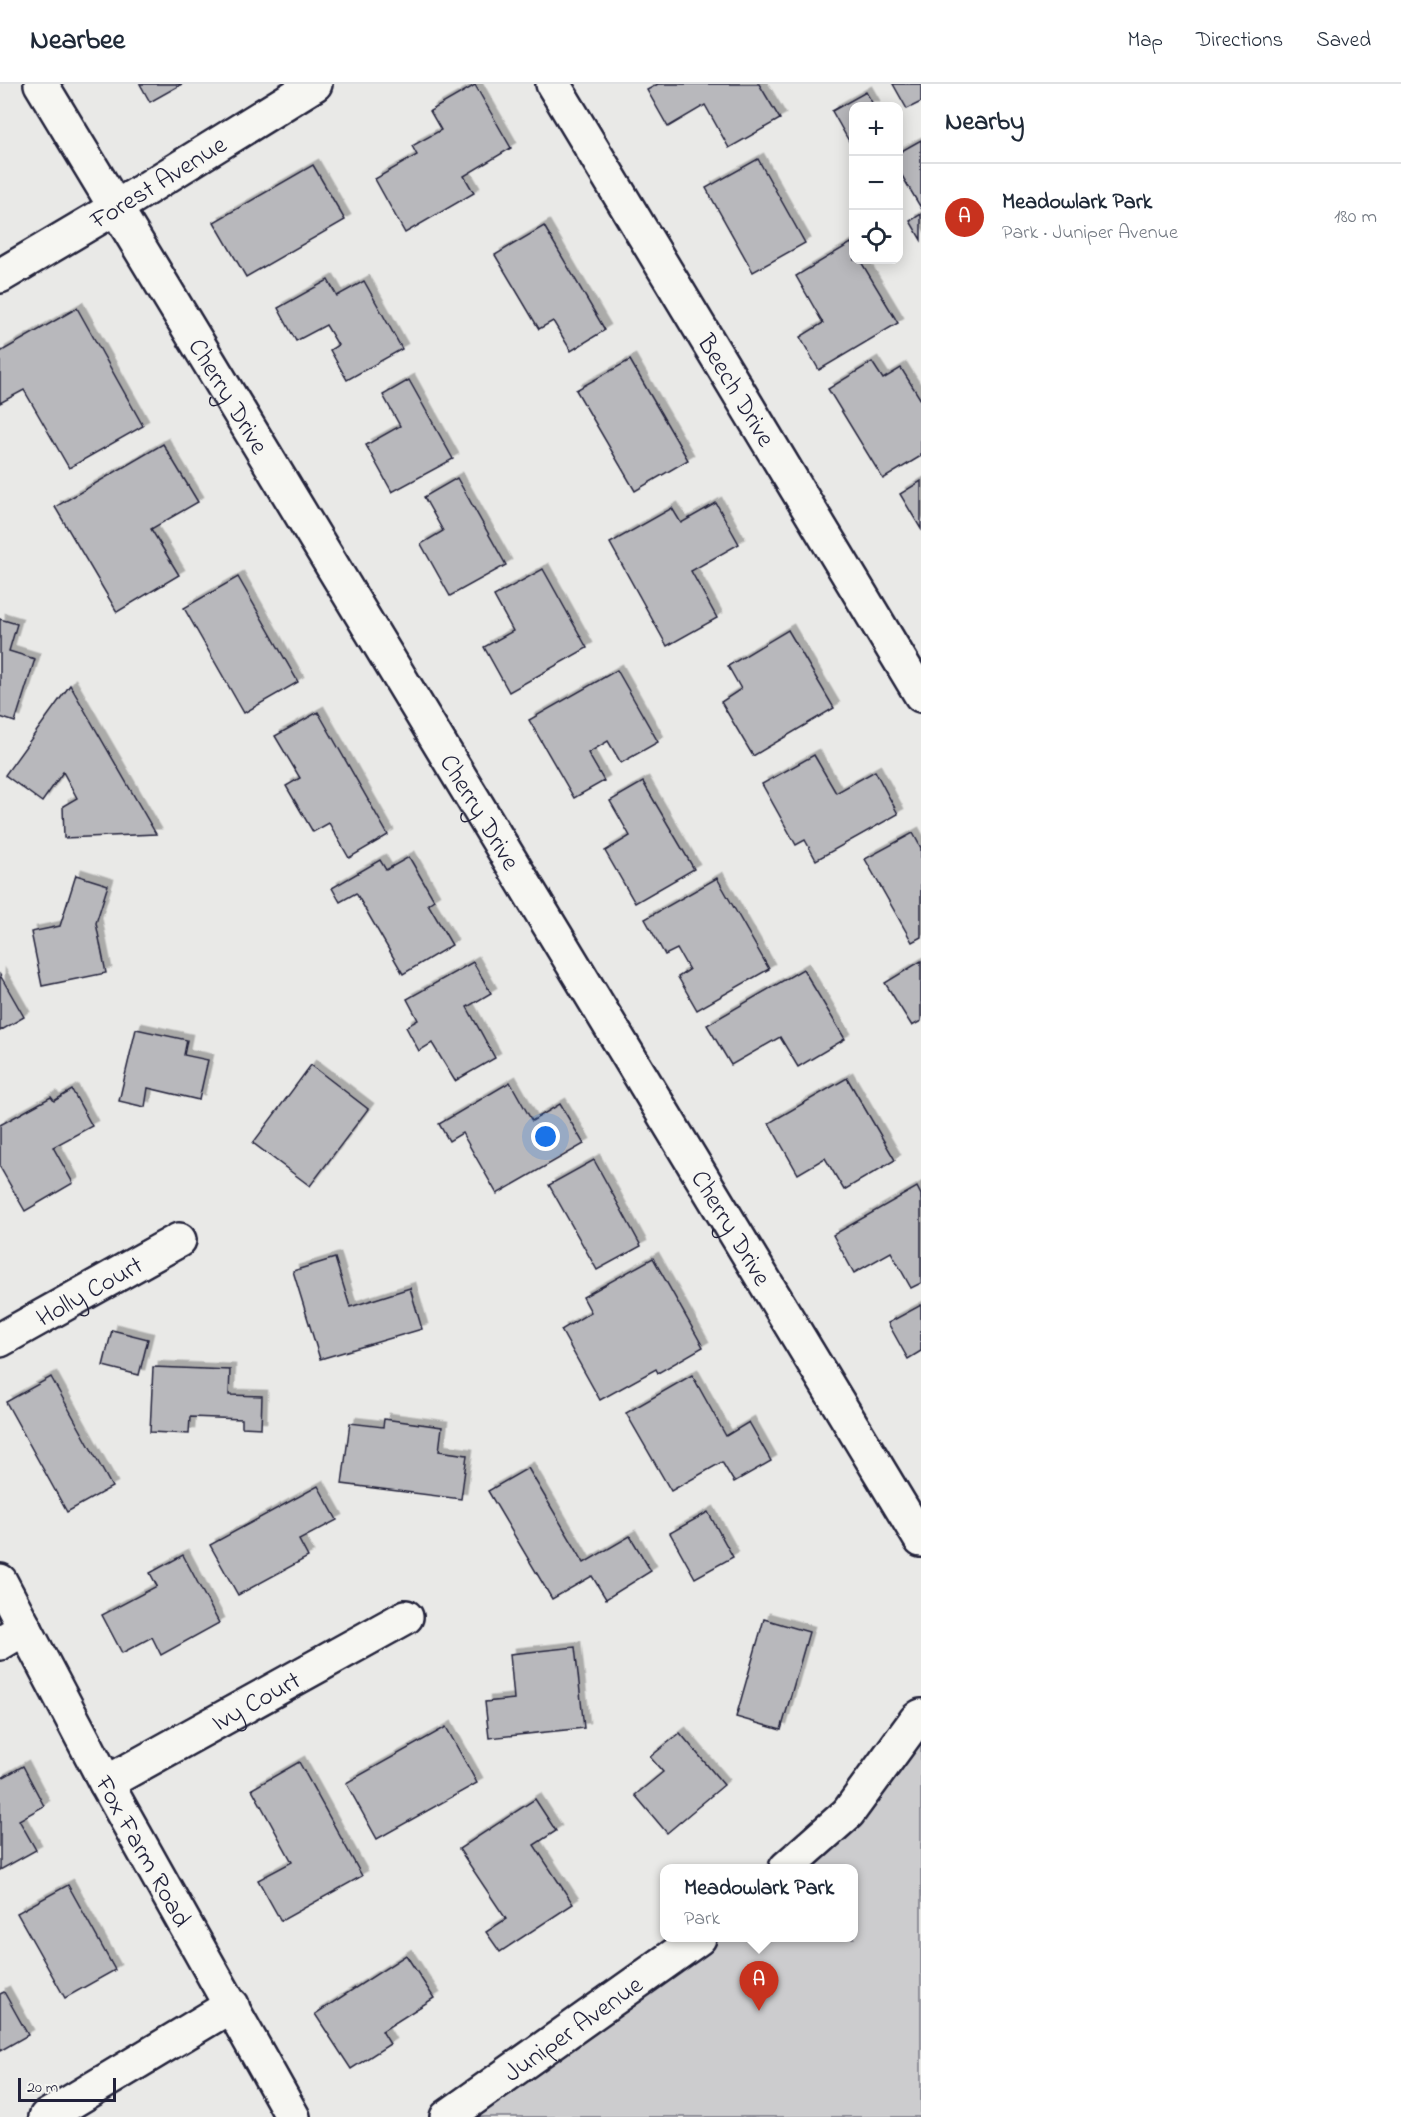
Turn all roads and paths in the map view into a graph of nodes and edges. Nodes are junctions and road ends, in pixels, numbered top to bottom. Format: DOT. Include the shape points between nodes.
graph roads {
  1 [pos="41,84"];
  2 [pos="315,84"];
  3 [pos="553,84"];
  4 [pos="116,208"];
  5 [pos="0,276"];
  6 [pos="921,695"];
  7 [pos="179,1240"];
  8 [pos="0,1340"];
  9 [pos="921,1540"];
  10 [pos="0,1581"];
  11 [pos="406,1617"];
  12 [pos="12,1635"];
  13 [pos="921,1716"];
  14 [pos="106,1783"];
  15 [pos="792,1864"];
  16 [pos="693,1942"];
  17 [pos="232,2005"];
  18 [pos="46,2117"];
  19 [pos="293,2117"];
  20 [pos="447,2117"];
  1 -- 4 [label="street, Cherry Drive"];
  2 -- 4 [label="street, Forest Avenue"];
  3 -- 6 [label="street, Beech Drive"];
  4 -- 5 [label="street, Forest Avenue"];
  4 -- 9 [label="street, Cherry Drive"];
  7 -- 8 [label="street, Holly Court"];
  10 -- 12 [label="street, Fox Farm Road"];
  11 -- 14 [label="street, Ivy Court"];
  12 -- 14 [label="street, Fox Farm Road"];
  13 -- 15 [label="street" via="848,1813"];
  14 -- 17 [label="street, Fox Farm Road"];
  16 -- 20 [label="street, Juniper Avenue"];
  17 -- 18 [label="street"];
  17 -- 19 [label="street, Fox Farm Road"];
}
